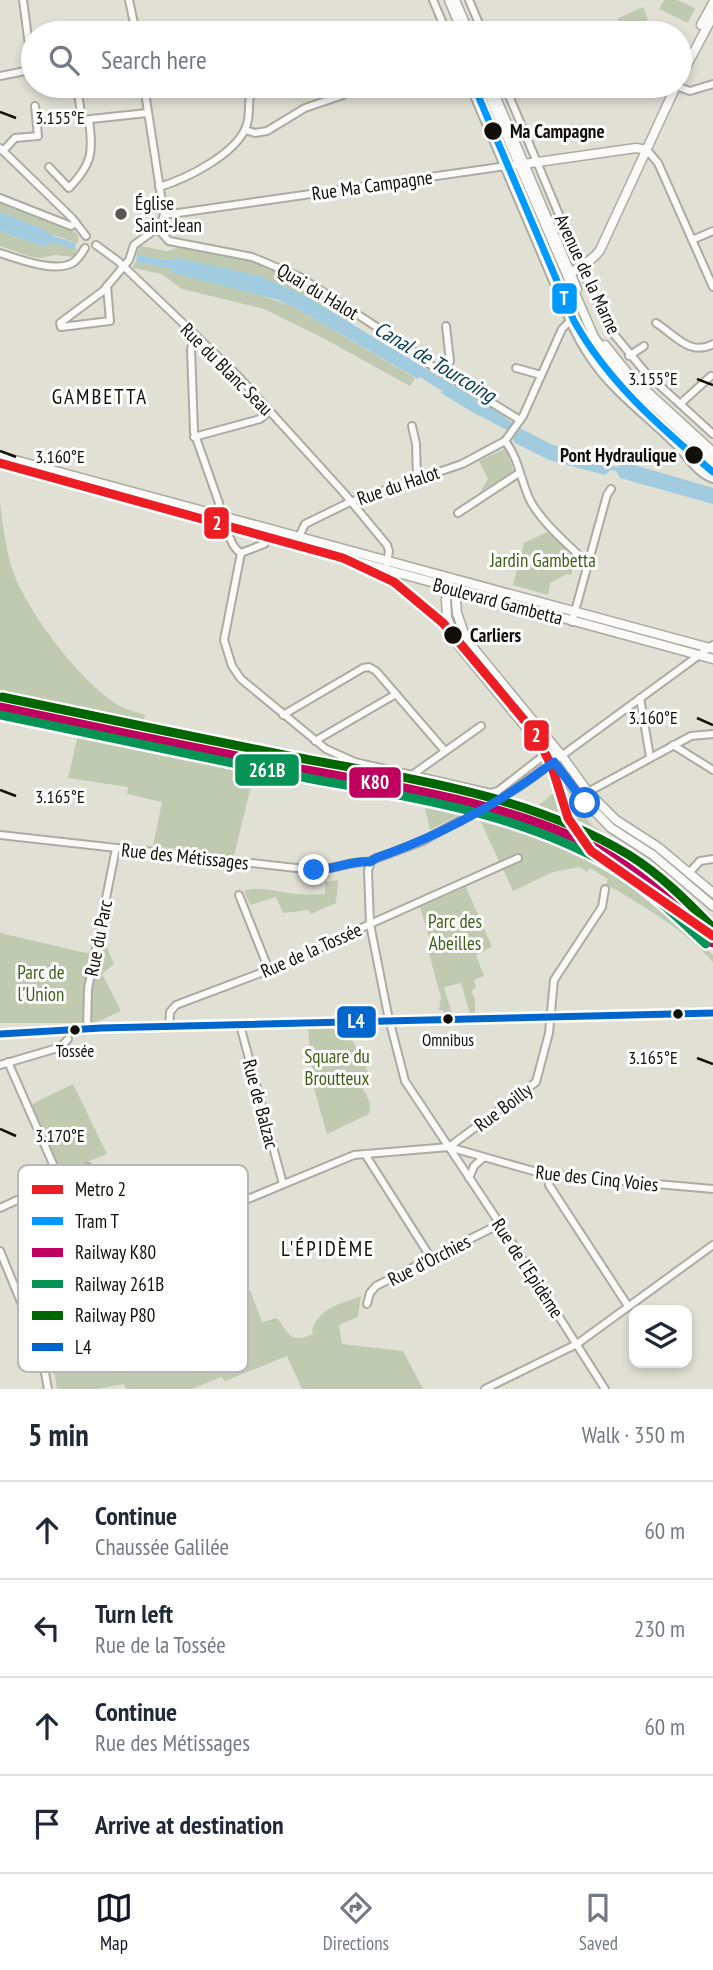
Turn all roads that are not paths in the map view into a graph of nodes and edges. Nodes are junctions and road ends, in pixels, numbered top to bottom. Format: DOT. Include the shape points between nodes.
graph roads {
  1 [pos="23,0"];
  2 [pos="129,0"];
  3 [pos="433,0"];
  4 [pos="449,0"];
  5 [pos="455,0"];
  6 [pos="469,0"];
  7 [pos="713,3"];
  8 [pos="713,16"];
  9 [pos="27,21"];
  10 [pos="133,21"];
  11 [pos="442,21"];
  12 [pos="458,21"];
  13 [pos="464,21"];
  14 [pos="478,21"];
  15 [pos="692,50"];
  16 [pos="692,54"];
  17 [pos="21,72"];
  18 [pos="0,76"];
  19 [pos="713,84"];
  20 [pos="692,89"];
  21 [pos="79,98"];
  22 [pos="145,98"];
  23 [pos="250,98"];
  24 [pos="334,98"];
  25 [pos="475,98"];
  26 [pos="491,98"];
  27 [pos="496,98"];
  28 [pos="510,98"];
  29 [pos="671,98"];
  30 [pos="35,106"];
  31 [pos="147,113"];
  32 [pos="89,120"];
  33 [pos="245,130"];
  34 [pos="1,150"];
  35 [pos="647,150"];
  36 [pos="537,162"];
  37 [pos="521,164"];
  38 [pos="48,167"];
  39 [pos="503,167"];
  40 [pos="159,187"];
  41 [pos="0,198"];
  42 [pos="164,215"];
  43 [pos="76,223"];
  44 [pos="157,228"];
  45 [pos="713,231"];
  46 [pos="86,236"];
  47 [pos="692,240"];
  48 [pos="96,245"];
  49 [pos="85,248"];
  50 [pos="0,253"];
  51 [pos="124,267"];
  52 [pos="582,267"];
  53 [pos="569,276"];
  54 [pos="107,286"];
  55 [pos="713,288"];
  56 [pos="78,311"];
  57 [pos="570,321"];
  58 [pos="656,323"];
  59 [pos="80,325"];
  60 [pos="446,326"];
  61 [pos="196,337"];
  62 [pos="713,344"];
  63 [pos="644,346"];
  64 [pos="629,356"];
  65 [pos="516,368"];
  66 [pos="444,374"];
  67 [pos="541,375"];
  68 [pos="711,376"];
  69 [pos="680,404"];
  70 [pos="270,411"];
  71 [pos="520,420"];
  72 [pos="412,426"];
  73 [pos="713,434"];
  74 [pos="194,437"];
  75 [pos="505,441"];
  76 [pos="713,452"];
  77 [pos="0,456"];
  78 [pos="713,460"];
  79 [pos="0,464"];
  80 [pos="519,473"];
  81 [pos="417,478"];
  82 [pos="713,479"];
  83 [pos="611,489"];
  84 [pos="350,502"];
  85 [pos="458,513"];
  86 [pos="217,514"];
  87 [pos="214,524"];
  88 [pos="229,528"];
  89 [pos="298,537"];
  90 [pos="269,539"];
  91 [pos="296,546"];
  92 [pos="241,553"];
  93 [pos="387,561"];
  94 [pos="587,564"];
  95 [pos="387,571"];
  96 [pos="451,578"];
  97 [pos="462,581"];
  98 [pos="448,588"];
  99 [pos="459,591"];
  100 [pos="575,612"];
  101 [pos="572,622"];
  102 [pos="712,647"];
  103 [pos="699,655"];
  104 [pos="713,659"];
  105 [pos="396,694"];
  106 [pos="640,698"];
  107 [pos="283,715"];
  108 [pos="481,726"];
  109 [pos="713,734"];
  110 [pos="315,741"];
  111 [pos="673,745"];
  112 [pos="444,751"];
  113 [pos="547,753"];
  114 [pos="562,756"];
  115 [pos="650,757"];
  116 [pos="554,762"];
  117 [pos="713,770"];
  118 [pos="412,775"];
  119 [pos="588,792"];
  120 [pos="0,835"];
  121 [pos="116,848"];
  122 [pos="518,858"];
  123 [pos="713,859"];
  124 [pos="370,862"];
  125 [pos="689,873"];
  126 [pos="605,889"];
  127 [pos="713,893"];
  128 [pos="239,895"];
  129 [pos="713,906"];
  130 [pos="370,925"];
  131 [pos="269,970"];
  132 [pos="713,1013"];
  133 [pos="550,1017"];
  134 [pos="389,1021"];
  135 [pos="240,1025"];
  136 [pos="169,1027"];
  137 [pos="87,1029"];
  138 [pos="0,1034"];
  139 [pos="68,1039"];
  140 [pos="8,1062"];
  141 [pos="0,1065"];
  142 [pos="449,1147"];
  143 [pos="365,1154"];
  144 [pos="483,1158"];
  145 [pos="53,1165"];
  146 [pos="548,1174"];
  147 [pos="469,1178"];
  148 [pos="283,1184"];
  149 [pos="713,1189"];
  150 [pos="248,1199"];
  151 [pos="18,1200"];
  152 [pos="0,1208"];
  153 [pos="500,1224"];
  154 [pos="713,1245"];
  155 [pos="0,1251"];
  156 [pos="430,1258"];
  157 [pos="18,1292"];
  158 [pos="367,1304"];
  159 [pos="628,1306"];
  160 [pos="577,1343"];
  161 [pos="603,1387"];
  162 [pos="485,1389"];
  163 [pos="593,1389"];
  1 -- 9 [label="street"];
  2 -- 10 [label="street"];
  3 -- 11 [label="street"];
  4 -- 12 [label="main road"];
  5 -- 13 [label="main road"];
  6 -- 14 [label="street"];
  7 -- 15 [label="main road"];
  8 -- 16 [label="main road"];
  17 -- 18 [label="street"];
  19 -- 20 [label="street"];
  21 -- 32 [label="street" via="82,120"];
  22 -- 31 [label="street"];
  23 -- 33 [label="street"];
  24 -- 33 [label="street" via="305,108 267,131"];
  25 -- 39 [label="street, Avenue de la Marne"];
  26 -- 37 [label="main road, Avenue de la Marne"];
  27 -- 37 [label="main road, Avenue de la Marne"];
  28 -- 36 [label="street, Avenue de la Marne"];
  29 -- 35 [label="main road"];
  30 -- 34 [label="street" via="38,136 15,138"];
  31 -- 32 [label="street"];
  31 -- 40 [label="street"];
  32 -- 38 [label="street" via="91,152 82,174 69,188"];
  33 -- 40 [label="street" via="228,150 184,178"];
  34 -- 43 [label="street"];
  35 -- 36 [label="main road, Rue Ma Campagne"];
  35 -- 47 [label="street" via="658,163"];
  35 -- 52 [label="main road" via="603,246"];
  36 -- 37 [label="main road, Rue Ma Campagne"];
  36 -- 52 [label="street, Avenue de la Marne"];
  37 -- 39 [label="street, Rue Ma Campagne"];
  37 -- 53 [label="main road, Avenue de la Marne"];
  39 -- 42 [label="street, Rue Ma Campagne"];
  39 -- 57 [label="street, Avenue de la Marne"];
  40 -- 42 [label="street"];
  41 -- 43 [label="street" via="71,226"];
  42 -- 44 [label="street"];
  43 -- 46 [label="street"];
  44 -- 51 [label="street" via="134,245"];
  44 -- 66 [label="street, Quai du Halot" via="173,241 252,257 285,269 331,295"];
  45 -- 47 [label="street"];
  46 -- 48 [label="street" via="94,237"];
  46 -- 49 [label="street"];
  47 -- 55 [label="street"];
  48 -- 49 [label="street"];
  48 -- 51 [label="street, Rue du Blanc Seau"];
  49 -- 50 [label="street" via="66,265 32,263"];
  51 -- 54 [label="street"];
  51 -- 61 [label="street, Rue du Blanc Seau"];
  52 -- 53 [label="main road"];
  52 -- 64 [label="street, Avenue de la Marne" via="601,313"];
  53 -- 76 [label="main road, Avenue de la Marne" via="614,358"];
  53 -- 78 [label="main road, Avenue de la Marne" via="594,337 614,367"];
  54 -- 56 [label="street"];
  54 -- 59 [label="street" via="110,321"];
  56 -- 59 [label="street"];
  56 -- 59 [label="street" via="61,327"];
  57 -- 67 [label="street, Rue du Halot"];
  57 -- 82 [label="street, Avenue de la Marne" via="609,382"];
  58 -- 62 [label="street" via="691,347"];
  60 -- 66 [label="street" via="450,362"];
  61 -- 70 [label="street, Rue du Blanc Seau"];
  61 -- 74 [label="street" via="191,349"];
  63 -- 64 [label="street"];
  64 -- 69 [label="street, Avenue de la Marne"];
  65 -- 67 [label="street"];
  66 -- 71 [label="street, Quai du Halot"];
  67 -- 71 [label="street, Rue du Halot"];
  68 -- 69 [label="street"];
  69 -- 73 [label="street, Avenue de la Marne"];
  70 -- 74 [label="street" via="260,419"];
  70 -- 84 [label="street, Rue du Blanc Seau"];
  71 -- 75 [label="street, Rue du Halot"];
  72 -- 81 [label="street"];
  74 -- 86 [label="street" via="219,503"];
  75 -- 80 [label="street"];
  75 -- 81 [label="street, Rue du Halot" via="462,464"];
  77 -- 86 [label="main road, Boulevard Gambetta"];
  79 -- 87 [label="main road, Boulevard Gambetta"];
  80 -- 85 [label="street"];
  80 -- 94 [label="street" via="535,508"];
  81 -- 84 [label="street, Rue du Halot"];
  83 -- 94 [label="street"];
  84 -- 89 [label="street, Rue du Halot" via="307,523"];
  84 -- 93 [label="street, Rue du Blanc Seau" via="388,546"];
  86 -- 87 [label="street"];
  86 -- 89 [label="main road, Boulevard Gambetta"];
  87 -- 88 [label="main road, Boulevard Gambetta"];
  88 -- 90 [label="main road, Boulevard Gambetta"];
  88 -- 92 [label="street"];
  89 -- 91 [label="street"];
  89 -- 93 [label="main road, Boulevard Gambetta"];
  90 -- 91 [label="main road, Boulevard Gambetta"];
  90 -- 92 [label="street"];
  91 -- 95 [label="main road, Boulevard Gambetta"];
  92 -- 107 [label="street" via="225,646 237,675"];
  93 -- 95 [label="street"];
  93 -- 96 [label="main road, Boulevard Gambetta"];
  94 -- 100 [label="street"];
  95 -- 98 [label="main road, Boulevard Gambetta"];
  96 -- 97 [label="main road, Boulevard Gambetta"];
  96 -- 98 [label="main road"];
  97 -- 99 [label="main road"];
  97 -- 100 [label="main road, Boulevard Gambetta"];
  98 -- 99 [label="main road, Boulevard Gambetta"];
  98 -- 113 [label="main road" via="447,618 458,646"];
  99 -- 101 [label="main road, Boulevard Gambetta"];
  99 -- 114 [label="main road" via="457,613 466,639"];
  100 -- 101 [label="street"];
  100 -- 102 [label="main road, Boulevard Gambetta"];
  101 -- 103 [label="main road, Boulevard Gambetta"];
  102 -- 103 [label="street"];
  103 -- 104 [label="main road, Boulevard Gambetta"];
  103 -- 106 [label="street"];
  105 -- 107 [label="street" via="374,669 366,667"];
  105 -- 110 [label="street"];
  105 -- 112 [label="street"];
  106 -- 114 [label="street"];
  106 -- 115 [label="street"];
  107 -- 110 [label="street"];
  108 -- 112 [label="street"];
  109 -- 111 [label="street" via="694,735"];
  110 -- 118 [label="street" via="352,761"];
  111 -- 115 [label="street"];
  111 -- 117 [label="street"];
  112 -- 118 [label="street"];
  113 -- 114 [label="street"];
  113 -- 116 [label="main road"];
  113 -- 118 [label="street" via="493,793"];
  114 -- 116 [label="street"];
  114 -- 119 [label="main road"];
  115 -- 119 [label="street"];
  116 -- 124 [label="street" via="429,838"];
  116 -- 129 [label="main road" via="605,822"];
  119 -- 125 [label="main road" via="617,820"];
  120 -- 121 [label="street, Rue des Métissages"];
  121 -- 124 [label="street, Rue des Métissages" via="314,870"];
  121 -- 137 [label="street, Rue du Parc" via="88,989"];
  122 -- 130 [label="street"];
  123 -- 125 [label="street" via="702,859"];
  124 -- 130 [label="street, Rue de la Tossée"];
  125 -- 127 [label="main road"];
  126 -- 133 [label="street, Rue Boilly" via="603,907 554,980"];
  128 -- 131 [label="street"];
  130 -- 131 [label="street, Rue de la Tossée"];
  130 -- 134 [label="street, Rue de l'Epidème"];
  131 -- 136 [label="street, Rue de la Tossée" via="176,1005"];
  132 -- 133 [label="street"];
  133 -- 134 [label="street"];
  133 -- 142 [label="street, Rue Boilly" via="535,1085"];
  134 -- 135 [label="street"];
  134 -- 142 [label="street, Rue de l'Epidème" via="405,1082"];
  135 -- 136 [label="street"];
  135 -- 148 [label="street, Rue de Balzac"];
  136 -- 137 [label="street"];
  137 -- 138 [label="street"];
  139 -- 140 [label="street" via="61,1047"];
  140 -- 141 [label="street"];
  140 -- 145 [label="street"];
  142 -- 143 [label="street, Rue des Cinq Voies"];
  142 -- 144 [label="street, Rue des Cinq Voies"];
  142 -- 147 [label="street, Rue de l'Epidème"];
  143 -- 148 [label="street, Rue des Cinq Voies" via="346,1157"];
  143 -- 156 [label="street"];
  144 -- 146 [label="street, Rue des Cinq Voies"];
  144 -- 147 [label="street"];
  146 -- 149 [label="street, Rue des Cinq Voies"];
  146 -- 159 [label="street" via="549,1185"];
  147 -- 153 [label="street, Rue de l'Epidème"];
  148 -- 150 [label="street, Rue des Cinq Voies"];
  151 -- 152 [label="street"];
  153 -- 156 [label="street, Rue d'Orchies"];
  153 -- 160 [label="street, Rue de l'Epidème"];
  154 -- 159 [label="street"];
  155 -- 157 [label="street"];
  156 -- 158 [label="street, Rue d'Orchies" via="376,1286"];
  159 -- 160 [label="street"];
  160 -- 161 [label="street, Rue de l'Epidème"];
  160 -- 162 [label="street"];
  161 -- 163 [label="street"];
}
